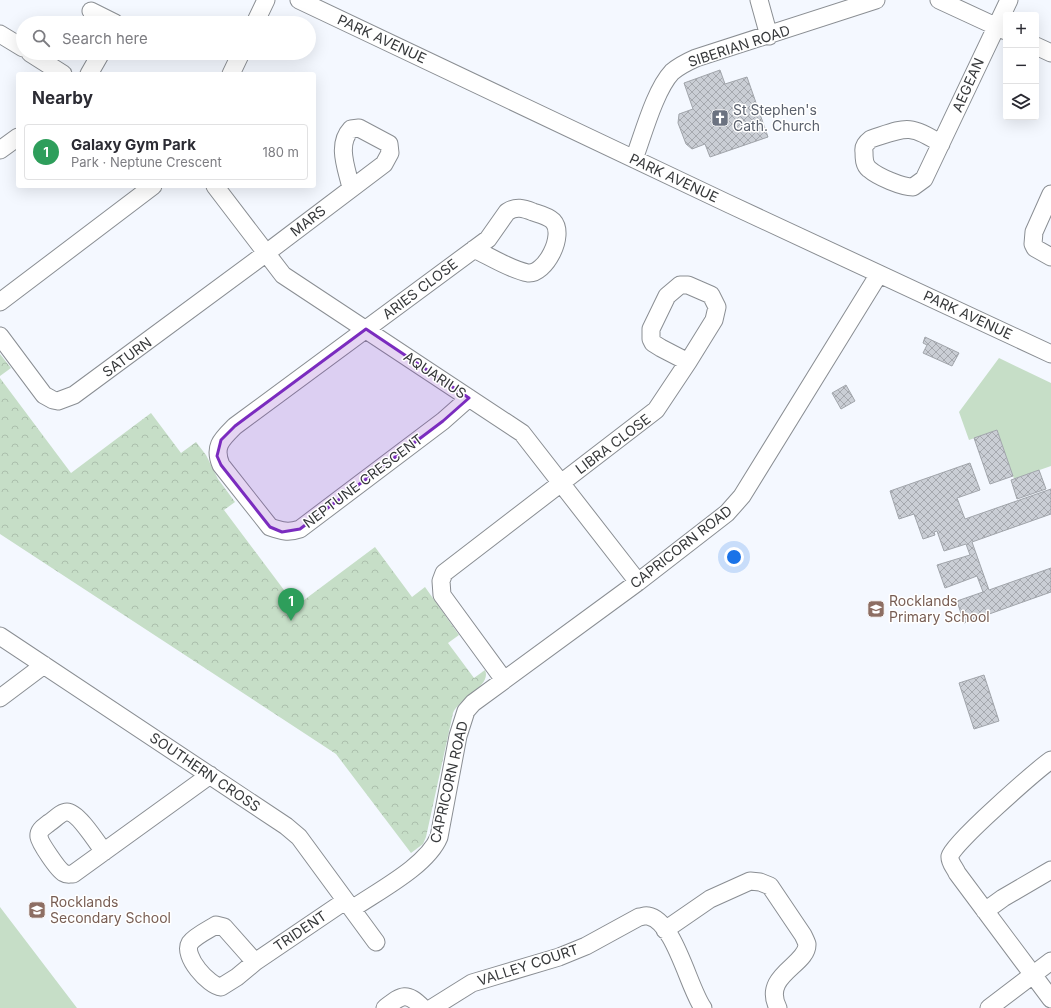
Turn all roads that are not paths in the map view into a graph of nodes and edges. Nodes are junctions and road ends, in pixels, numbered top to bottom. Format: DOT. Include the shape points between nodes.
graph roads {
  1 [pos="266,0"];
  2 [pos="299,0"];
  3 [pos="759,0"];
  4 [pos="876,0"];
  5 [pos="939,0"];
  6 [pos="1009,0"];
  7 [pos="91,11"];
  8 [pos="101,16"];
  9 [pos="258,16"];
  10 [pos="1001,29"];
  11 [pos="0,34"];
  12 [pos="769,36"];
  13 [pos="16,44"];
  14 [pos="1039,47"];
  15 [pos="1051,53"];
  16 [pos="41,60"];
  17 [pos="97,60"];
  18 [pos="238,60"];
  19 [pos="61,72"];
  20 [pos="90,72"];
  21 [pos="232,72"];
  22 [pos="16,138"];
  23 [pos="941,144"];
  24 [pos="0,150"];
  25 [pos="634,159"];
  26 [pos="150,188"];
  27 [pos="216,188"];
  28 [pos="351,188"];
  29 [pos="1051,194"];
  30 [pos="474,249"];
  31 [pos="265,254"];
  32 [pos="1051,257"];
  33 [pos="879,274"];
  34 [pos="0,302"];
  35 [pos="366,329"];
  36 [pos="0,336"];
  37 [pos="1051,354"];
  38 [pos="688,362"];
  39 [pos="469,398"];
  40 [pos="562,483"];
  41 [pos="638,582"];
  42 [pos="0,636"];
  43 [pos="44,665"];
  44 [pos="504,680"];
  45 [pos="0,698"];
  46 [pos="1051,760"];
  47 [pos="210,775"];
  48 [pos="104,852"];
  49 [pos="1051,870"];
  50 [pos="349,905"];
  51 [pos="985,911"];
  52 [pos="665,930"];
  53 [pos="376,942"];
  54 [pos="1051,961"];
  55 [pos="255,962"];
  56 [pos="1033,975"];
  57 [pos="1051,999"];
  58 [pos="695,1005"];
  59 [pos="385,1008"];
  60 [pos="423,1008"];
  61 [pos="432,1008"];
  62 [pos="778,1008"];
  63 [pos="989,1008"];
  1 -- 9 [label="street"];
  2 -- 25 [label="street, PARK AVENUE"];
  3 -- 12 [label="street"];
  4 -- 12 [label="street, SIBERIAN ROAD"];
  5 -- 10 [label="street"];
  6 -- 10 [label="street, AEGEAN"];
  7 -- 8 [label="street"];
  10 -- 23 [label="street, AEGEAN"];
  11 -- 13 [label="street"];
  12 -- 25 [label="street, SIBERIAN ROAD" via="696,58 673,72 661,90"];
  14 -- 15 [label="street"];
  16 -- 19 [label="street"];
  17 -- 20 [label="street"];
  18 -- 21 [label="street"];
  22 -- 24 [label="street"];
  25 -- 33 [label="street, PARK AVENUE"];
  26 -- 34 [label="street"];
  27 -- 31 [label="street, AQUARIUS"];
  28 -- 31 [label="street, MARS"];
  29 -- 32 [label="street" via="1033,238 1035,248"];
  30 -- 30 [label="street, ARIES CLOSE" via="529,273 543,267 558,234 552,219 523,208 516,208 507,212 490,236"];
  30 -- 35 [label="street, ARIES CLOSE"];
  31 -- 35 [label="street, AQUARIUS" via="283,275"];
  31 -- 36 [label="street, SATURN" via="126,358 64,400 53,400 44,395"];
  33 -- 37 [label="street, PARK AVENUE"];
  33 -- 41 [label="street, CAPRICORN ROAD" via="742,496 727,513"];
  35 -- 39 [label="street, AQUARIUS"];
  35 -- 39 [label="street, NEPTUNE CRESCENT" via="235,426 217,448 221,465 270,527 282,532 300,529 443,421"];
  38 -- 38 [label="street, LIBRA CLOSE" via="661,348 651,339 651,329 667,296 680,285 688,285 711,295 717,307 714,320"];
  38 -- 40 [label="street, LIBRA CLOSE" via="653,414"];
  39 -- 40 [label="street, AQUARIUS" via="522,433"];
  40 -- 41 [label="street, AQUARIUS"];
  40 -- 44 [label="street" via="450,567 444,572 441,581 442,595"];
  41 -- 44 [label="street, CAPRICORN ROAD"];
  42 -- 43 [label="street, SOUTHERN CROSS"];
  43 -- 45 [label="street"];
  43 -- 47 [label="street, SOUTHERN CROSS"];
  44 -- 50 [label="street, CAPRICORN ROAD" via="466,711 458,736 435,847 415,866"];
  46 -- 51 [label="street" via="1001,802 956,846 950,856 957,873"];
  47 -- 48 [label="street"];
  47 -- 50 [label="street, SOUTHERN CROSS" via="292,830"];
  49 -- 51 [label="street"];
  50 -- 53 [label="street, SOUTHERN CROSS"];
  50 -- 55 [label="street, TRIDENT"];
  51 -- 56 [label="street"];
  52 -- 58 [label="street, VALLEY COURT" via="682,958"];
  52 -- 61 [label="street, VALLEY COURT" via="654,918 639,917 586,946 559,957 472,983"];
  52 -- 62 [label="street" via="702,903 750,881 770,886 807,943 805,952 781,976 774,991"];
  54 -- 56 [label="street"];
  56 -- 57 [label="street"];
  56 -- 63 [label="street"];
  59 -- 60 [label="street" via="399,998 408,996"];
}
